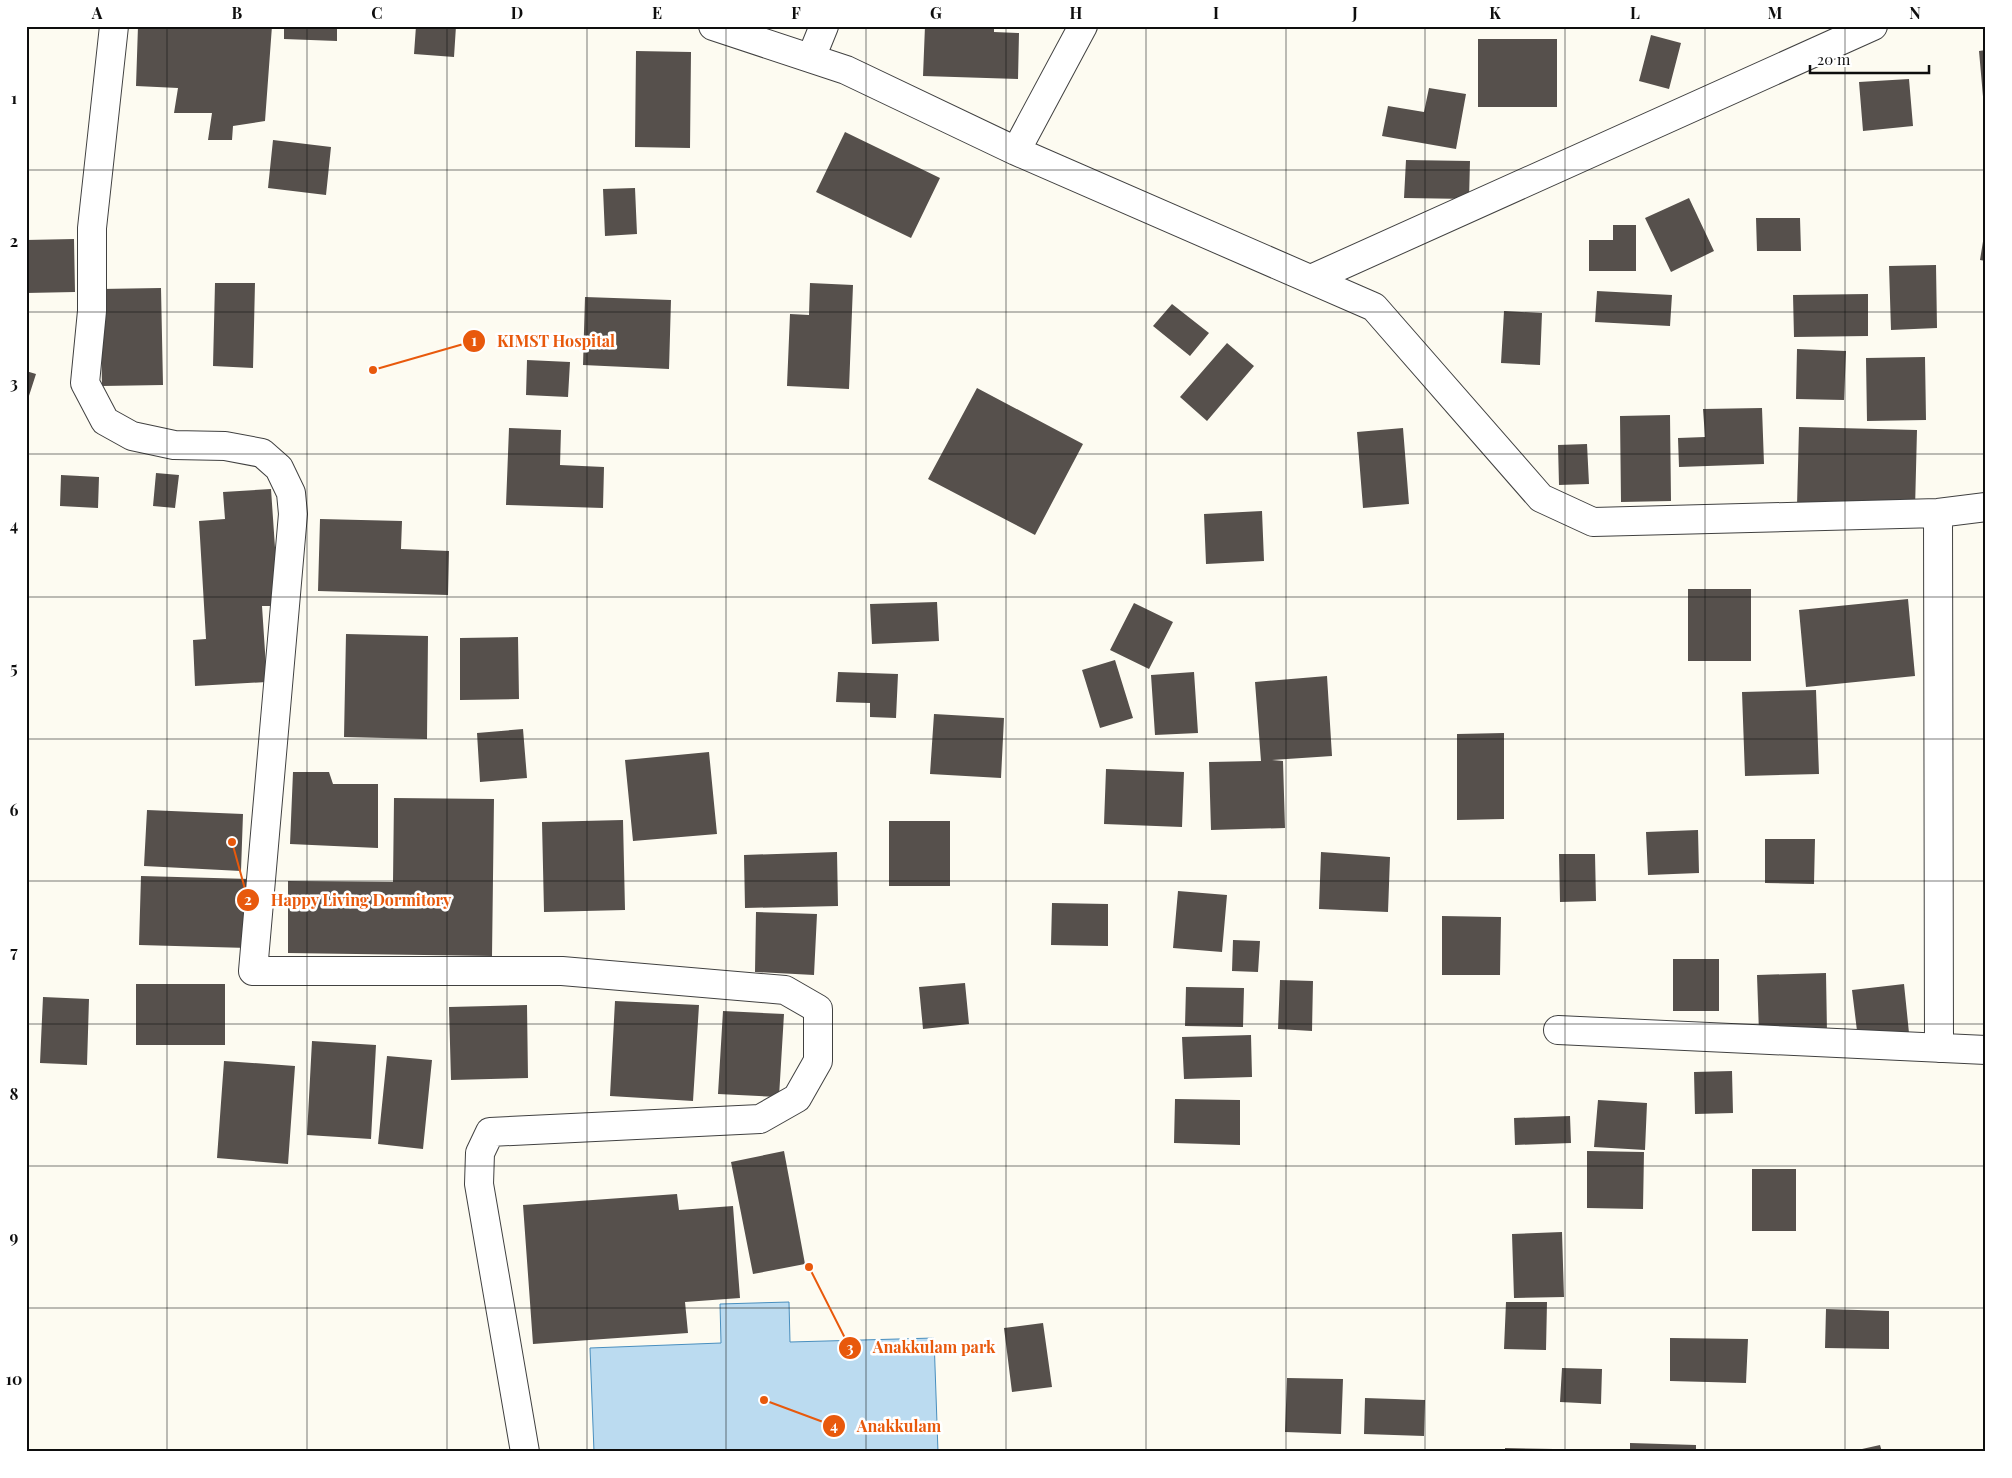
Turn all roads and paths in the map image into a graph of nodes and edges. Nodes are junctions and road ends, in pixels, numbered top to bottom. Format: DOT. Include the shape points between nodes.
graph roads {
  1 [pos="114,26"];
  2 [pos="713,26"];
  3 [pos="824,26"];
  4 [pos="1083,26"];
  5 [pos="1873,26"];
  6 [pos="811,58"];
  7 [pos="1016,151"];
  8 [pos="1311,279"];
  9 [pos="1986,508"];
  10 [pos="1938,513"];
  11 [pos="1558,1030"];
  12 [pos="1939,1048"];
  13 [pos="1986,1050"];
  14 [pos="525,1452"];
  1 -- 14 [label="street" via="92,228 92,311 85,383 105,421 132,436 174,446 225,446 262,453 279,468 291,492 293,514 253,971 562,971 785,990 818,1009 818,1061 797,1098 760,1119 490,1132 480,1153 479,1184"];
  2 -- 6 [label="street"];
  3 -- 6 [label="street"];
  4 -- 7 [label="street"];
  5 -- 8 [label="street"];
  6 -- 7 [label="street" via="846,70"];
  7 -- 8 [label="street"];
  8 -- 10 [label="street" via="1374,308 1541,498 1593,522"];
  9 -- 10 [label="street"];
  10 -- 12 [label="street"];
  11 -- 12 [label="street"];
  12 -- 13 [label="street"];
}
